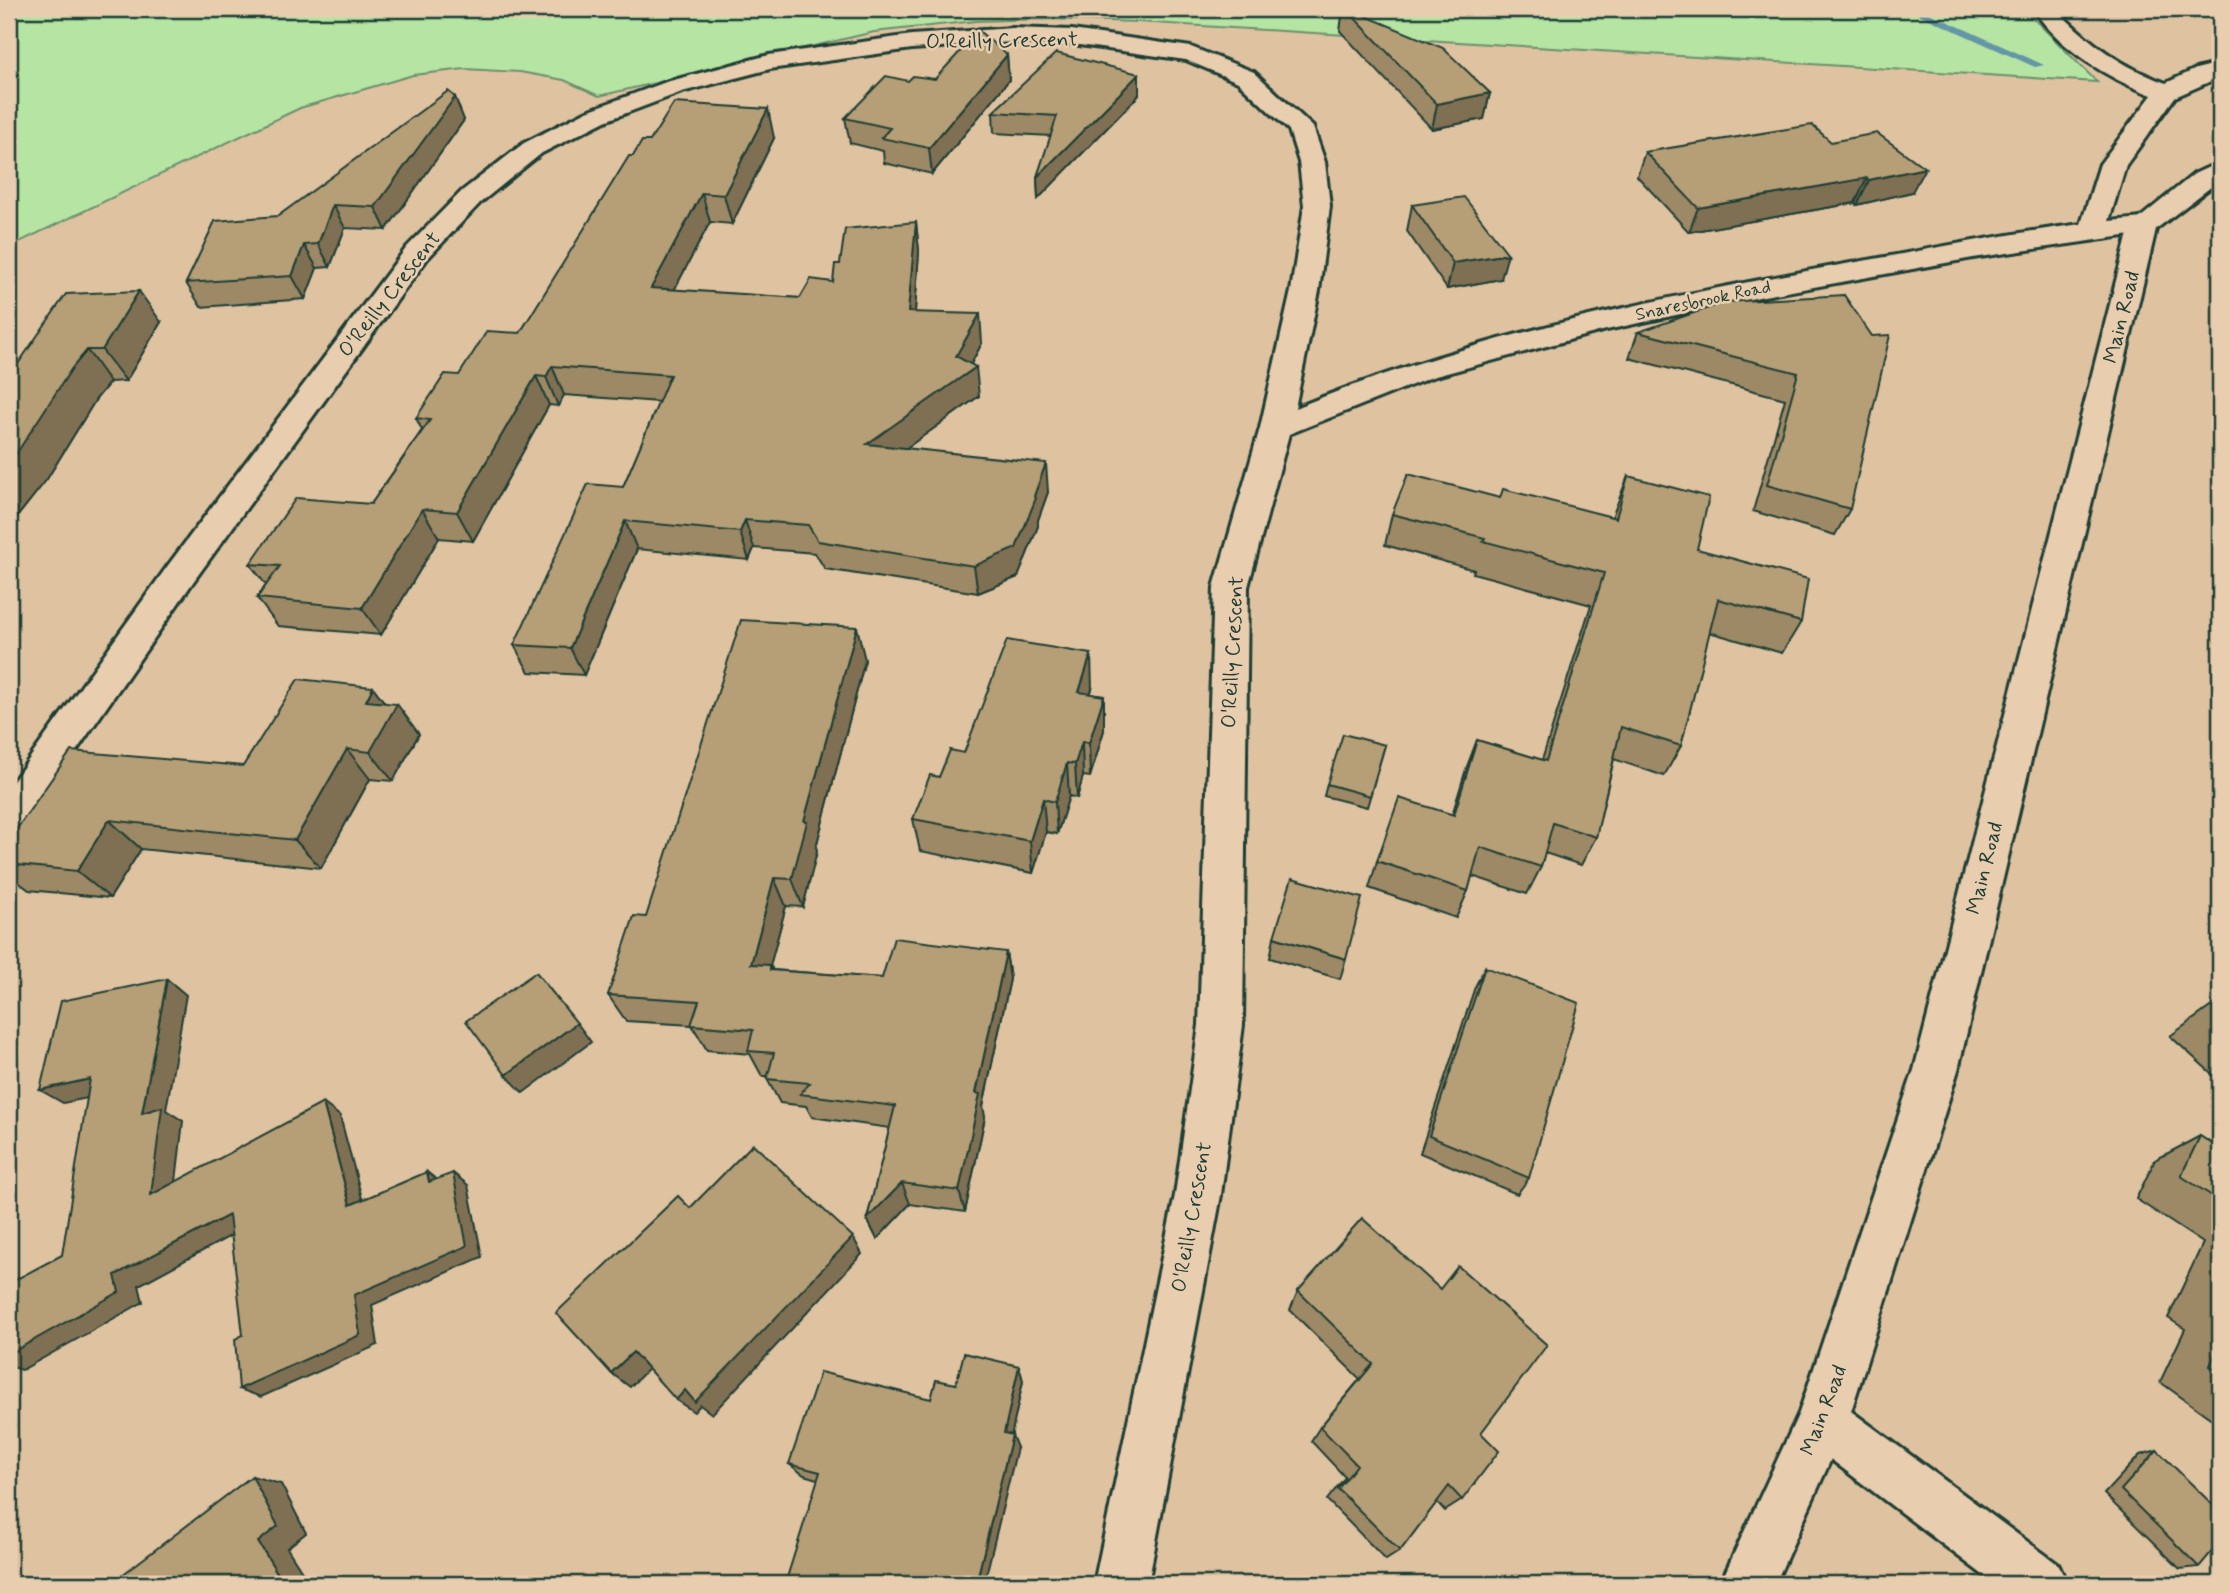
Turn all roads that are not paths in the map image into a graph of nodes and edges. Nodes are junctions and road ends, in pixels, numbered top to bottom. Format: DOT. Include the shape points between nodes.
graph roads {
  1 [pos="2044,9"];
  2 [pos="2220,71"];
  3 [pos="2167,92"];
  4 [pos="2220,170"];
  5 [pos="2143,226"];
  6 [pos="2093,229"];
  7 [pos="1275,428"];
  8 [pos="9,817"];
  9 [pos="1822,1421"];
  10 [pos="1121,1584"];
  11 [pos="1747,1584"];
  12 [pos="2040,1584"];
  1 -- 3 [label="street" via="2105,65"];
  2 -- 3 [label="street"];
  3 -- 6 [label="street" via="2113,164"];
  4 -- 5 [label="street"];
  5 -- 6 [label="street, Snaresbrook Road"];
  5 -- 9 [label="street, Main Road" via="1936,1070"];
  6 -- 7 [label="street, Snaresbrook Road" via="1611,319 1442,364"];
  7 -- 8 [label="street, O'Reilly Crescent" via="1305,292 1317,206 1312,162 1301,127 1246,77 1191,54 1072,37 1012,35 820,54 674,87 596,116 533,148 471,197 417,253 181,573"];
  7 -- 10 [label="street, O'Reilly Crescent" via="1231,587 1221,1025 1198,1195"];
  9 -- 11 [label="street, Main Road"];
  9 -- 12 [label="street"];
}
